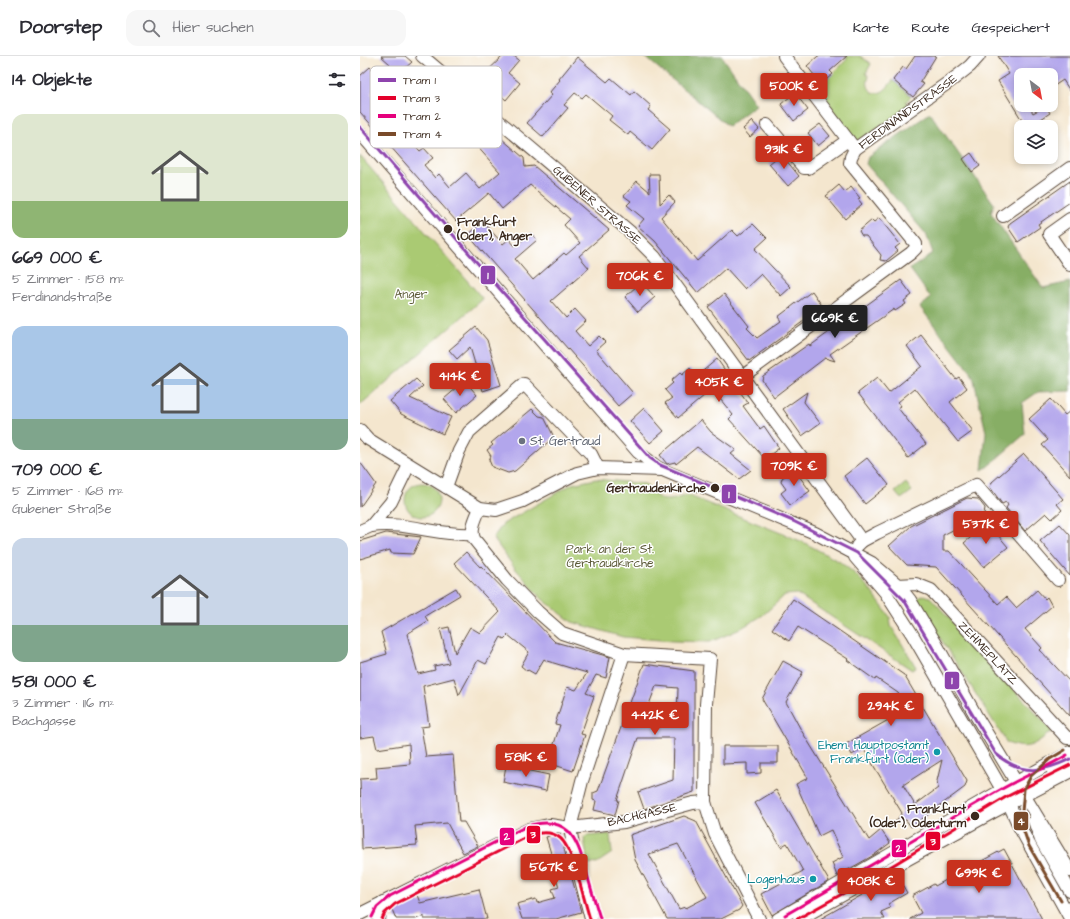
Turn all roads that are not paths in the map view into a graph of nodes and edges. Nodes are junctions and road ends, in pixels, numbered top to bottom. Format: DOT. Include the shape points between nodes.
graph roads {
  1 [pos="422,56"];
  2 [pos="784,56"];
  3 [pos="979,56"];
  4 [pos="434,66"];
  5 [pos="502,124"];
  6 [pos="767,125"];
  7 [pos="360,133"];
  8 [pos="370,144"];
  9 [pos="851,144"];
  10 [pos="373,148"];
  11 [pos="1070,168"];
  12 [pos="1003,216"];
  13 [pos="1070,219"];
  14 [pos="1070,265"];
  15 [pos="743,376"];
  16 [pos="360,430"];
  17 [pos="409,465"];
  18 [pos="598,468"];
  19 [pos="665,470"];
  20 [pos="446,487"];
  21 [pos="480,508"];
  22 [pos="366,529"];
  23 [pos="472,534"];
  24 [pos="862,541"];
  25 [pos="852,554"];
  26 [pos="1058,580"];
  27 [pos="898,585"];
  28 [pos="885,592"];
  29 [pos="624,654"];
  30 [pos="952,704"];
  31 [pos="1070,738"];
  32 [pos="1070,752"];
  33 [pos="1069,766"];
  34 [pos="1020,782"];
  35 [pos="1040,788"];
  36 [pos="1002,790"];
  37 [pos="705,802"];
  38 [pos="1009,804"];
  39 [pos="1034,817"];
  40 [pos="570,828"];
  41 [pos="1044,839"];
  42 [pos="1032,849"];
  43 [pos="1066,874"];
  44 [pos="1070,891"];
  45 [pos="383,902"];
  46 [pos="360,914"];
  47 [pos="1070,918"];
  48 [pos="379,919"];
  49 [pos="591,919"];
  50 [pos="759,919"];
  51 [pos="778,919"];
  52 [pos="799,919"];
  1 -- 4 [label="street, GUBENER STRASSE"];
  2 -- 9 [label="street"];
  3 -- 9 [label="street, FERDINANDSTRASSE" via="956,77"];
  5 -- 15 [label="street, GUBENER STRASSE" via="629,231 655,257"];
  6 -- 9 [label="street" via="804,168"];
  7 -- 8 [label="street"];
  9 -- 15 [label="street, FERDINANDSTRASSE" via="850,163 916,244 916,248"];
  10 -- 19 [label="street" via="627,439 648,460"];
  11 -- 12 [label="street"];
  13 -- 14 [label="street" via="1049,234"];
  15 -- 24 [label="street, GUBENER STRASSE"];
  16 -- 17 [label="street" via="368,439"];
  17 -- 20 [label="street"];
  17 -- 22 [label="street" via="391,502"];
  18 -- 19 [label="street"];
  18 -- 20 [label="street" via="591,454 524,384 469,432"];
  18 -- 21 [label="street" via="577,473 523,501 496,510"];
  19 -- 25 [label="street" via="801,527"];
  20 -- 21 [label="street"];
  21 -- 23 [label="street"];
  22 -- 23 [label="street" via="386,524 458,535"];
  23 -- 29 [label="street" via="507,580 562,634"];
  24 -- 25 [label="street"];
  24 -- 26 [label="street" via="976,485"];
  25 -- 27 [label="street" via="872,563"];
  25 -- 28 [label="street"];
  27 -- 28 [label="street"];
  27 -- 31 [label="street, ZEHMEPLATZ" via="916,584 931,590 1046,717"];
  27 -- 34 [label="street" via="910,600"];
  28 -- 30 [label="street"];
  29 -- 37 [label="street" via="710,659 706,704"];
  29 -- 40 [label="street" via="582,781"];
  30 -- 34 [label="street" via="970,724 992,760"];
  30 -- 36 [label="street"];
  32 -- 34 [label="street"];
  33 -- 34 [label="street"];
  33 -- 35 [label="street"];
  34 -- 35 [label="street"];
  34 -- 36 [label="street" via="1018,793"];
  34 -- 38 [label="street"];
  34 -- 39 [label="street"];
  35 -- 39 [label="street"];
  36 -- 38 [label="street"];
  36 -- 51 [label="street"];
  37 -- 40 [label="street, BACHGASSE" via="624,822"];
  37 -- 50 [label="street" via="715,834"];
  38 -- 42 [label="street"];
  38 -- 52 [label="street"];
  39 -- 41 [label="street"];
  39 -- 43 [label="street"];
  40 -- 45 [label="street, BACHGASSE" via="550,825 529,829"];
  40 -- 49 [label="street"];
  42 -- 43 [label="street"];
  42 -- 47 [label="street"];
  43 -- 44 [label="street"];
  45 -- 46 [label="street, BACHGASSE"];
  45 -- 48 [label="street"];
}
